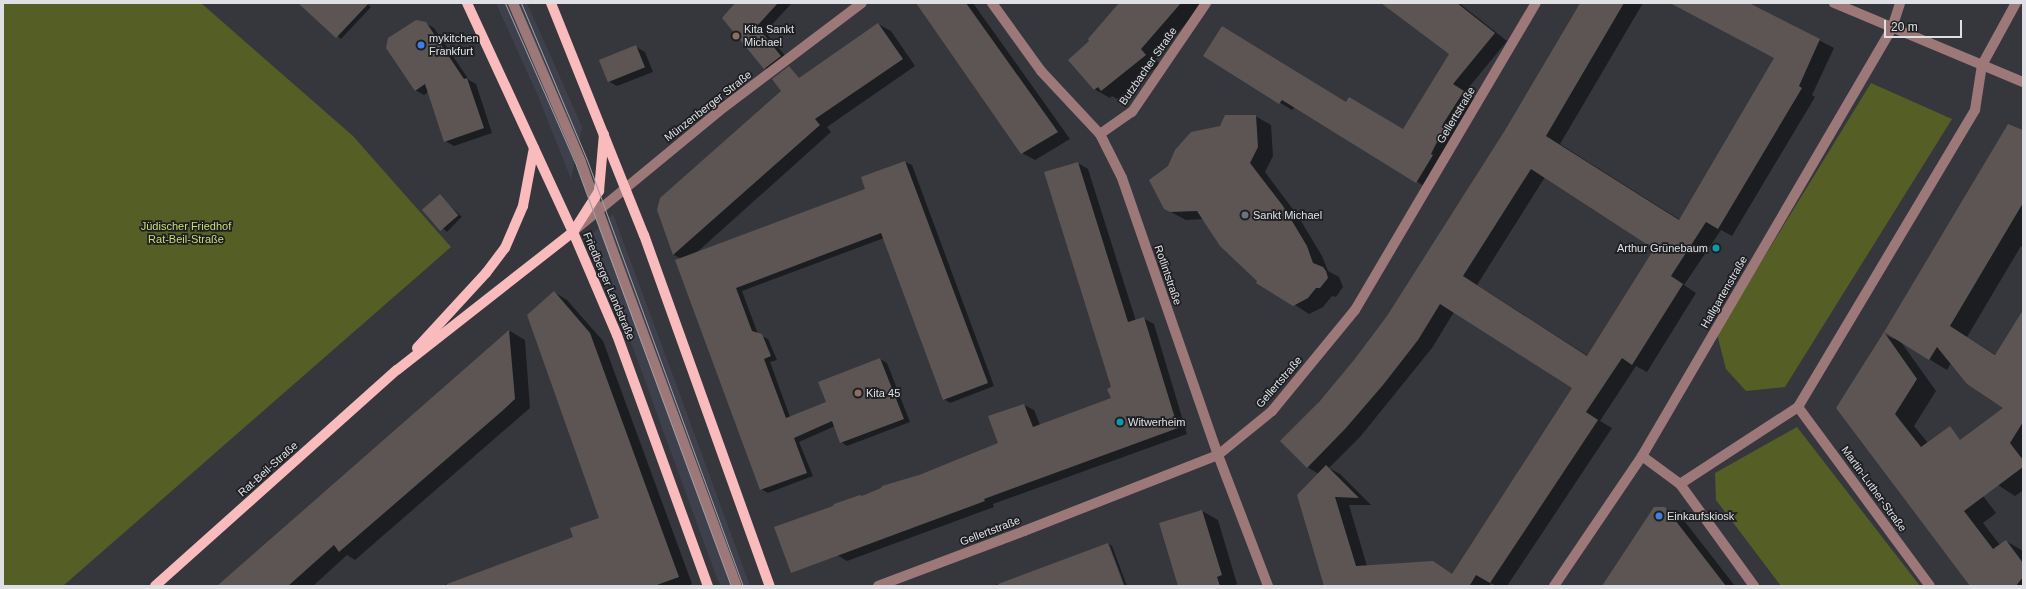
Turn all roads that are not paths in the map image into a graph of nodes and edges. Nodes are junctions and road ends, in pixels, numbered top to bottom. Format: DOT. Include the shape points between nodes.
graph roads {
  1 [pos="467,3"];
  2 [pos="513,3"];
  3 [pos="551,3"];
  4 [pos="862,3"];
  5 [pos="992,3"];
  6 [pos="1206,3"];
  7 [pos="1536,3"];
  8 [pos="1834,3"];
  9 [pos="1900,3"];
  10 [pos="2016,3"];
  11 [pos="1892,28"];
  12 [pos="1982,65"];
  13 [pos="2023,82"];
  14 [pos="604,134"];
  15 [pos="1100,134"];
  16 [pos="534,148"];
  17 [pos="626,186"];
  18 [pos="595,198"];
  19 [pos="598,209"];
  20 [pos="573,232"];
  21 [pos="397,370"];
  22 [pos="1798,407"];
  23 [pos="1218,455"];
  24 [pos="1642,456"];
  25 [pos="1680,484"];
  26 [pos="156,586"];
  27 [pos="708,586"];
  28 [pos="737,586"];
  29 [pos="770,586"];
  30 [pos="878,586"];
  31 [pos="1268,586"];
  32 [pos="1554,586"];
  33 [pos="1754,586"];
  34 [pos="1930,586"];
  1 -- 16 [label="main road, Friedberger Landstraße"];
  2 -- 18 [label="street, Friedberger Landstraße"];
  3 -- 14 [label="main road"];
  4 -- 17 [label="street, Münzenberger Straße" via="719,111"];
  5 -- 15 [label="street, Rotlintstraße" via="1041,70"];
  6 -- 15 [label="street, Butzbacher Straße" via="1132,112"];
  7 -- 23 [label="street, Gellertstraße" via="1355,310 1272,411"];
  8 -- 11 [label="street"];
  9 -- 11 [label="street, Hallgartenstraße"];
  10 -- 12 [label="street"];
  11 -- 12 [label="street"];
  11 -- 24 [label="street, Hallgartenstraße"];
  12 -- 13 [label="street"];
  12 -- 22 [label="street" via="1975,110"];
  14 -- 17 [label="main road"];
  14 -- 18 [label="main road, Rat-Beil-Straße" via="599,191"];
  15 -- 23 [label="street, Rotlintstraße" via="1122,178"];
  16 -- 20 [label="main road, Friedberger Landstraße"];
  16 -- 21 [label="main road, Rat-Beil-Straße" via="523,206 505,248 486,273"];
  17 -- 19 [label="street, Münzenberger Straße"];
  17 -- 29 [label="main road"];
  18 -- 19 [label="street, Friedberger Landstraße"];
  18 -- 20 [label="main road, Rat-Beil-Straße"];
  19 -- 20 [label="street, Münzenberger Straße"];
  19 -- 28 [label="street, Friedberger Landstraße"];
  20 -- 21 [label="main road, Rat-Beil-Straße"];
  20 -- 27 [label="main road, Friedberger Landstraße" via="617,335"];
  21 -- 26 [label="main road, Rat-Beil-Straße"];
  22 -- 25 [label="street"];
  22 -- 34 [label="street, Martin-Luther-Straße"];
  23 -- 30 [label="street, Gellertstraße" via="1024,532"];
  23 -- 31 [label="street, Rotlintstraße"];
  24 -- 25 [label="street"];
  24 -- 32 [label="street, Hallgartenstraße"];
  25 -- 33 [label="street"];
}
